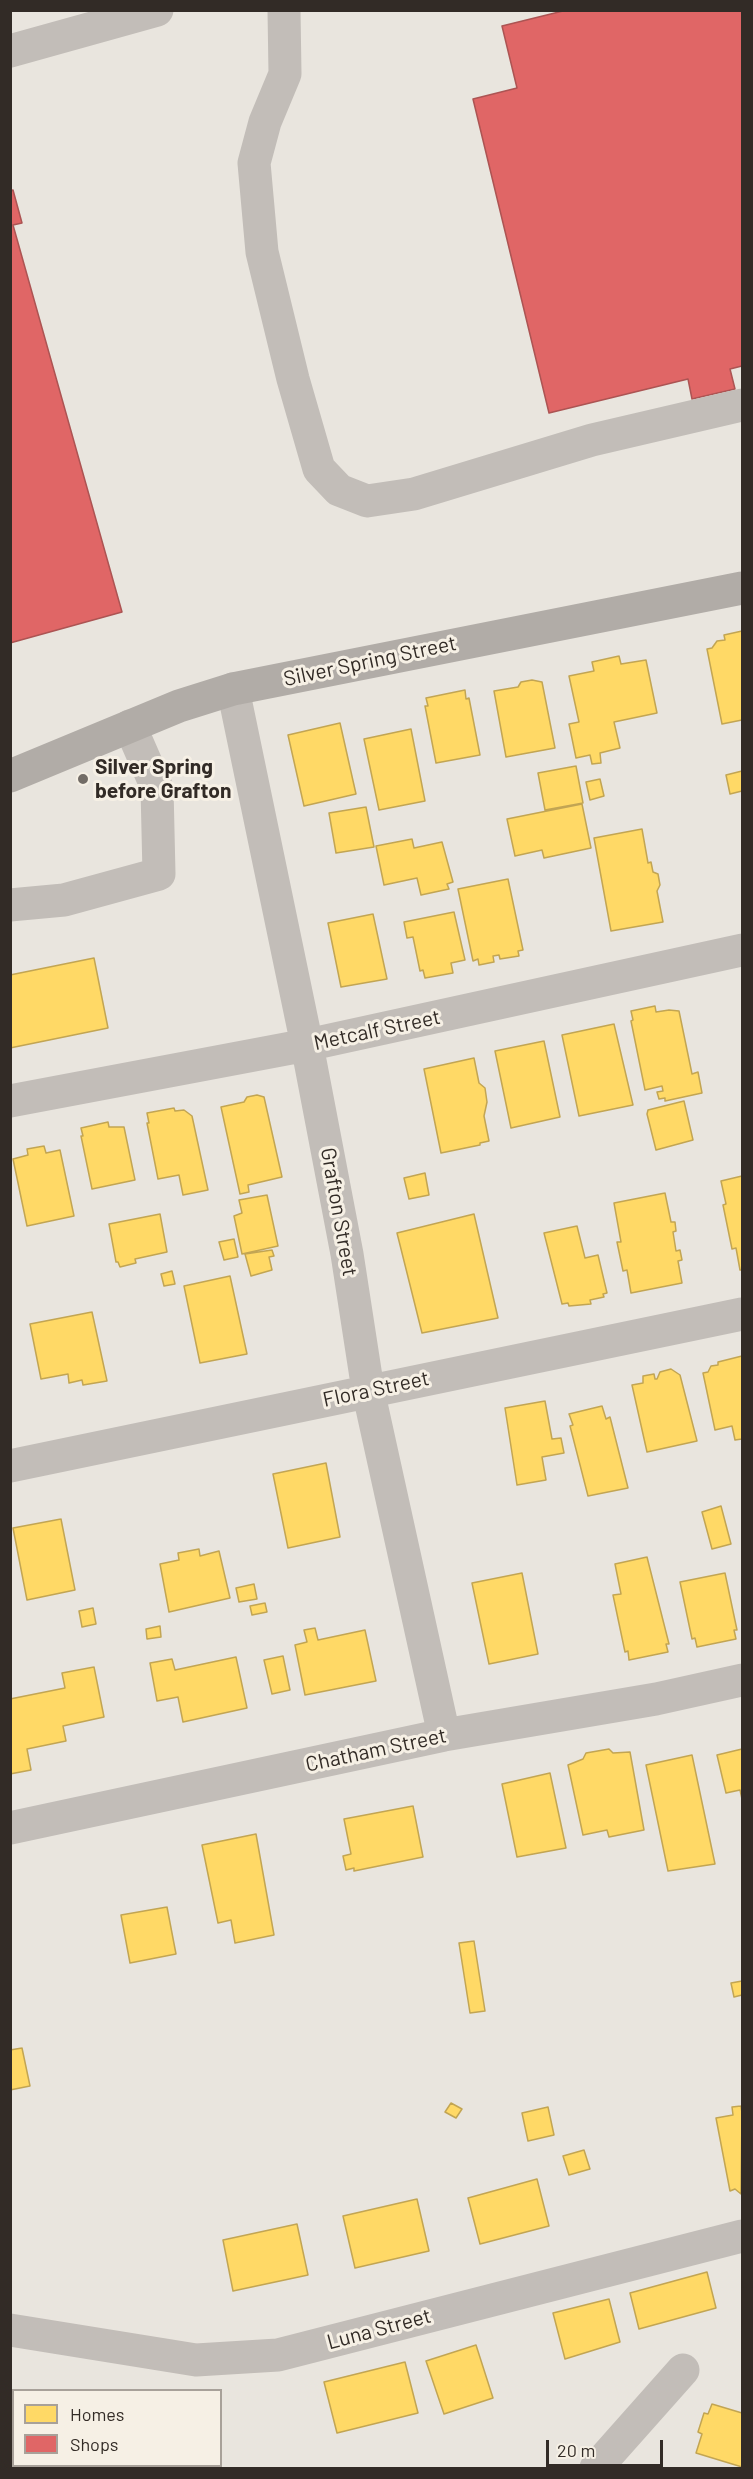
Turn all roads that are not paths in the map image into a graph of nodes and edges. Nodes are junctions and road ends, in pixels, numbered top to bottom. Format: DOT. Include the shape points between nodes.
graph roads {
  1 [pos="158,10"];
  2 [pos="284,10"];
  3 [pos="10,51"];
  4 [pos="742,405"];
  5 [pos="742,588"];
  6 [pos="233,689"];
  7 [pos="130,726"];
  8 [pos="10,776"];
  9 [pos="10,905"];
  10 [pos="742,950"];
  11 [pos="307,1045"];
  12 [pos="10,1101"];
  13 [pos="742,1314"];
  14 [pos="368,1390"];
  15 [pos="10,1466"];
  16 [pos="742,1680"];
  17 [pos="444,1735"];
  18 [pos="10,1828"];
  19 [pos="742,2236"];
  20 [pos="10,2330"];
  21 [pos="683,2370"];
  22 [pos="596,2469"];
  1 -- 3 [label="street"];
  2 -- 4 [label="street" via="285,75 265,122 254,163 262,252 319,470 339,490 367,501 414,494 592,440"];
  5 -- 6 [label="main road, Silver Spring Street"];
  6 -- 7 [label="main road, Silver Spring Street"];
  6 -- 11 [label="street, Grafton Street"];
  7 -- 8 [label="main road, Silver Spring Street"];
  7 -- 9 [label="street" via="157,788 159,874 64,900"];
  10 -- 11 [label="street, Metcalf Street"];
  11 -- 12 [label="street, Metcalf Street"];
  11 -- 14 [label="street, Grafton Street"];
  13 -- 14 [label="street, Flora Street"];
  14 -- 15 [label="street, Flora Street"];
  14 -- 17 [label="street, Grafton Street"];
  16 -- 17 [label="street, Chatham Street" via="656,1699"];
  17 -- 18 [label="street, Chatham Street"];
  19 -- 20 [label="street, Luna Street" via="278,2355 196,2360"];
  21 -- 22 [label="street"];
}
